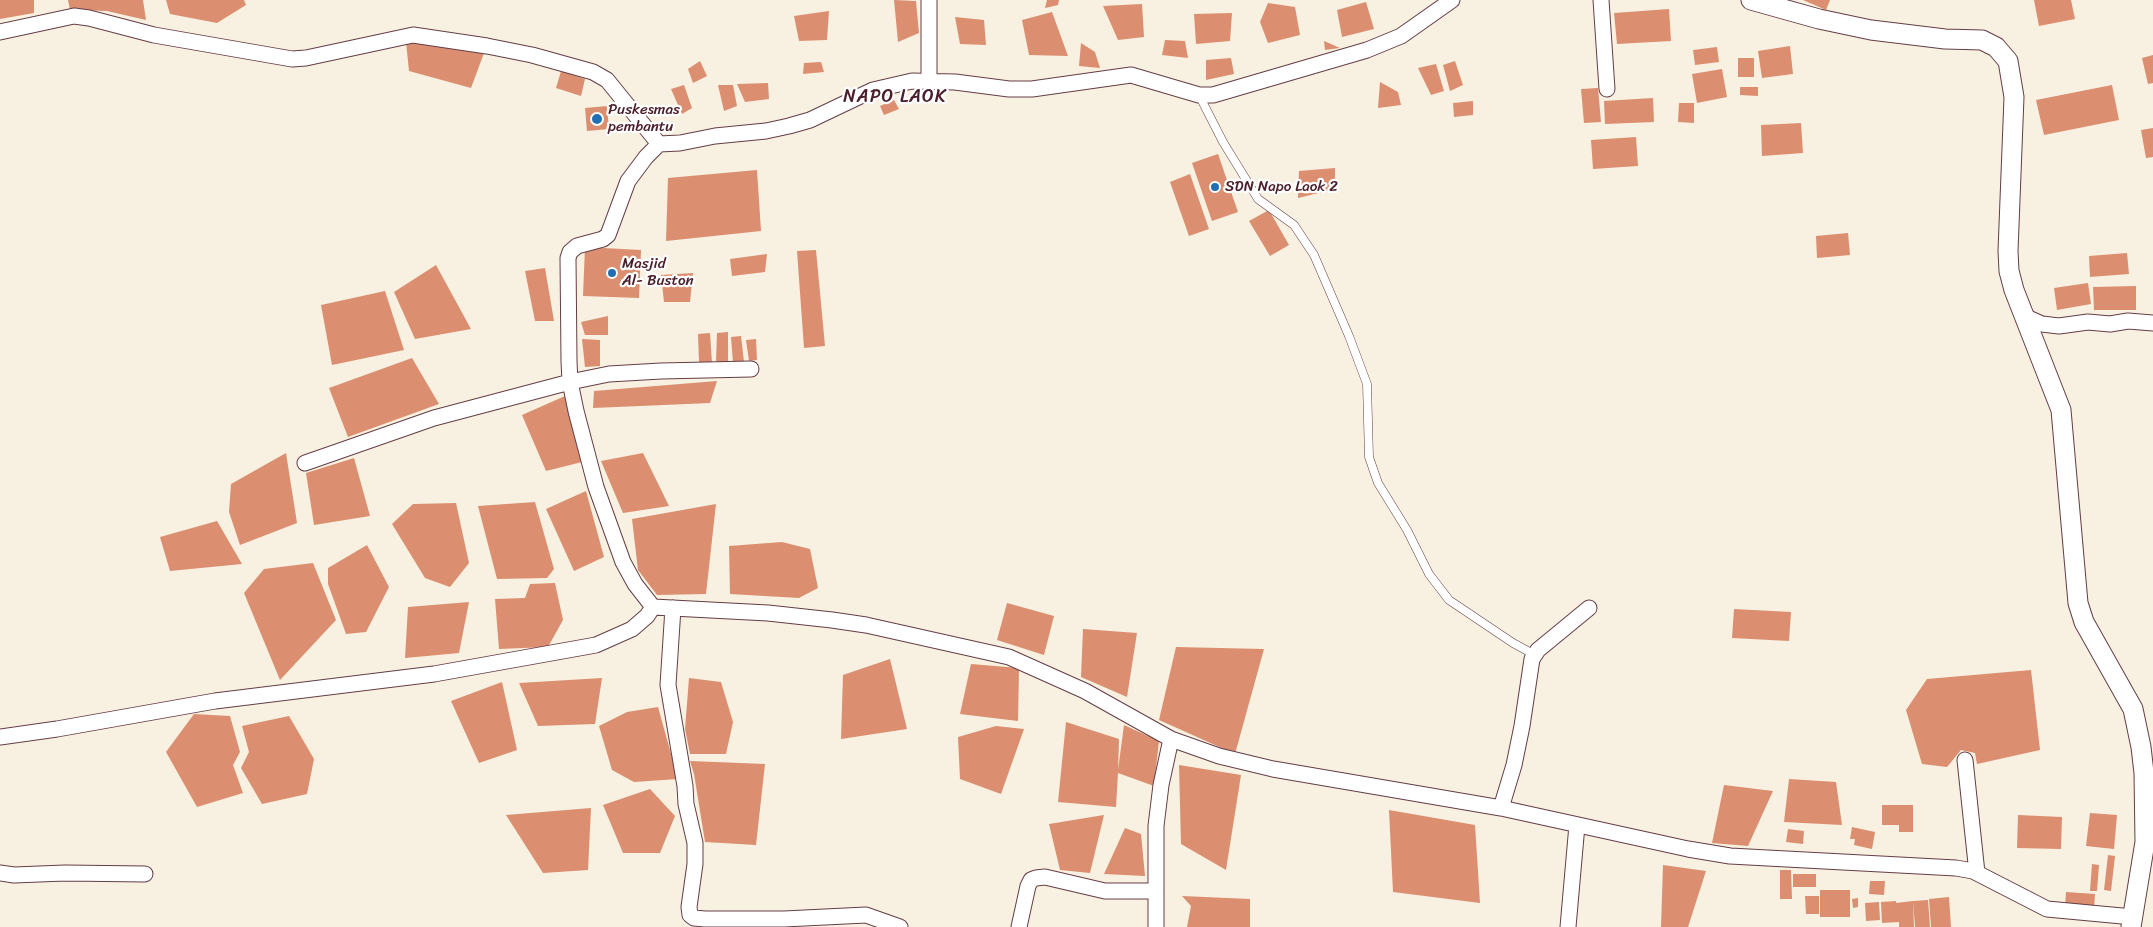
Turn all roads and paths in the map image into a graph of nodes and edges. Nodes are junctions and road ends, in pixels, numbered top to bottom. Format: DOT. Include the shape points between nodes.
graph roads {
  1 [pos="929,0"];
  2 [pos="1452,0"];
  3 [pos="1601,0"];
  4 [pos="1751,0"];
  5 [pos="0,32"];
  6 [pos="929,82"];
  7 [pos="1607,89"];
  8 [pos="1198,95"];
  9 [pos="659,144"];
  10 [pos="2024,316"];
  11 [pos="2153,323"];
  12 [pos="751,369"];
  13 [pos="570,382"];
  14 [pos="305,463"];
  15 [pos="653,607"];
  16 [pos="673,608"];
  17 [pos="1589,608"];
  18 [pos="1536,655"];
  19 [pos="0,737"];
  20 [pos="1171,739"];
  21 [pos="1966,760"];
  22 [pos="1501,808"];
  23 [pos="1578,825"];
  24 [pos="1977,872"];
  25 [pos="0,873"];
  26 [pos="146,874"];
  27 [pos="1156,891"];
  28 [pos="2132,922"];
  29 [pos="900,927"];
  30 [pos="1019,927"];
  31 [pos="1156,927"];
  32 [pos="1568,927"];
  1 -- 6 [label="street"];
  2 -- 8 [label="street" via="1401,36 1368,50 1255,84 1213,95"];
  3 -- 7 [label="street"];
  4 -- 10 [label="street" via="1871,30 1982,40 1996,47 2008,61 2014,97 2008,251 2014,290"];
  5 -- 9 [label="street" via="74,16 154,35 292,59 413,35 486,46 593,72 607,80"];
  6 -- 8 [label="street" via="1032,89 1131,75"];
  6 -- 9 [label="street" via="912,81 873,90 810,120 789,126"];
  8 -- 18 [label="lane" via="1258,199 1294,225 1314,255 1367,384 1369,457 1378,483 1429,574 1449,600 1498,634"];
  9 -- 13 [label="street" via="628,181 608,235 576,246 570,252"];
  10 -- 11 [label="street" via="2042,324 2059,326 2088,322"];
  10 -- 28 [label="street" via="2061,410 2078,603 2084,622 2137,721 2144,773 2145,842"];
  12 -- 13 [label="street" via="609,374"];
  13 -- 14 [label="street" via="434,418"];
  13 -- 15 [label="street" via="596,487 623,562"];
  15 -- 16 [label="street"];
  15 -- 19 [label="street" via="632,629 596,645 434,674 215,701"];
  16 -- 20 [label="street" via="832,620 1009,656 1085,690"];
  16 -- 29 [label="street" via="668,685 694,843 690,915 705,919 866,915"];
  17 -- 18 [label="street"];
  18 -- 22 [label="street" via="1532,659 1514,764"];
  20 -- 22 [label="street" via="1219,756 1273,769"];
  20 -- 27 [label="street" via="1158,809"];
  21 -- 24 [label="street"];
  22 -- 23 [label="street"];
  23 -- 24 [label="street" via="1730,856 1956,868"];
  23 -- 32 [label="street"];
  24 -- 28 [label="street" via="2047,909"];
  25 -- 26 [label="street"];
  27 -- 30 [label="street" via="1105,891 1045,877 1036,878 1028,886"];
  27 -- 31 [label="street"];
}
